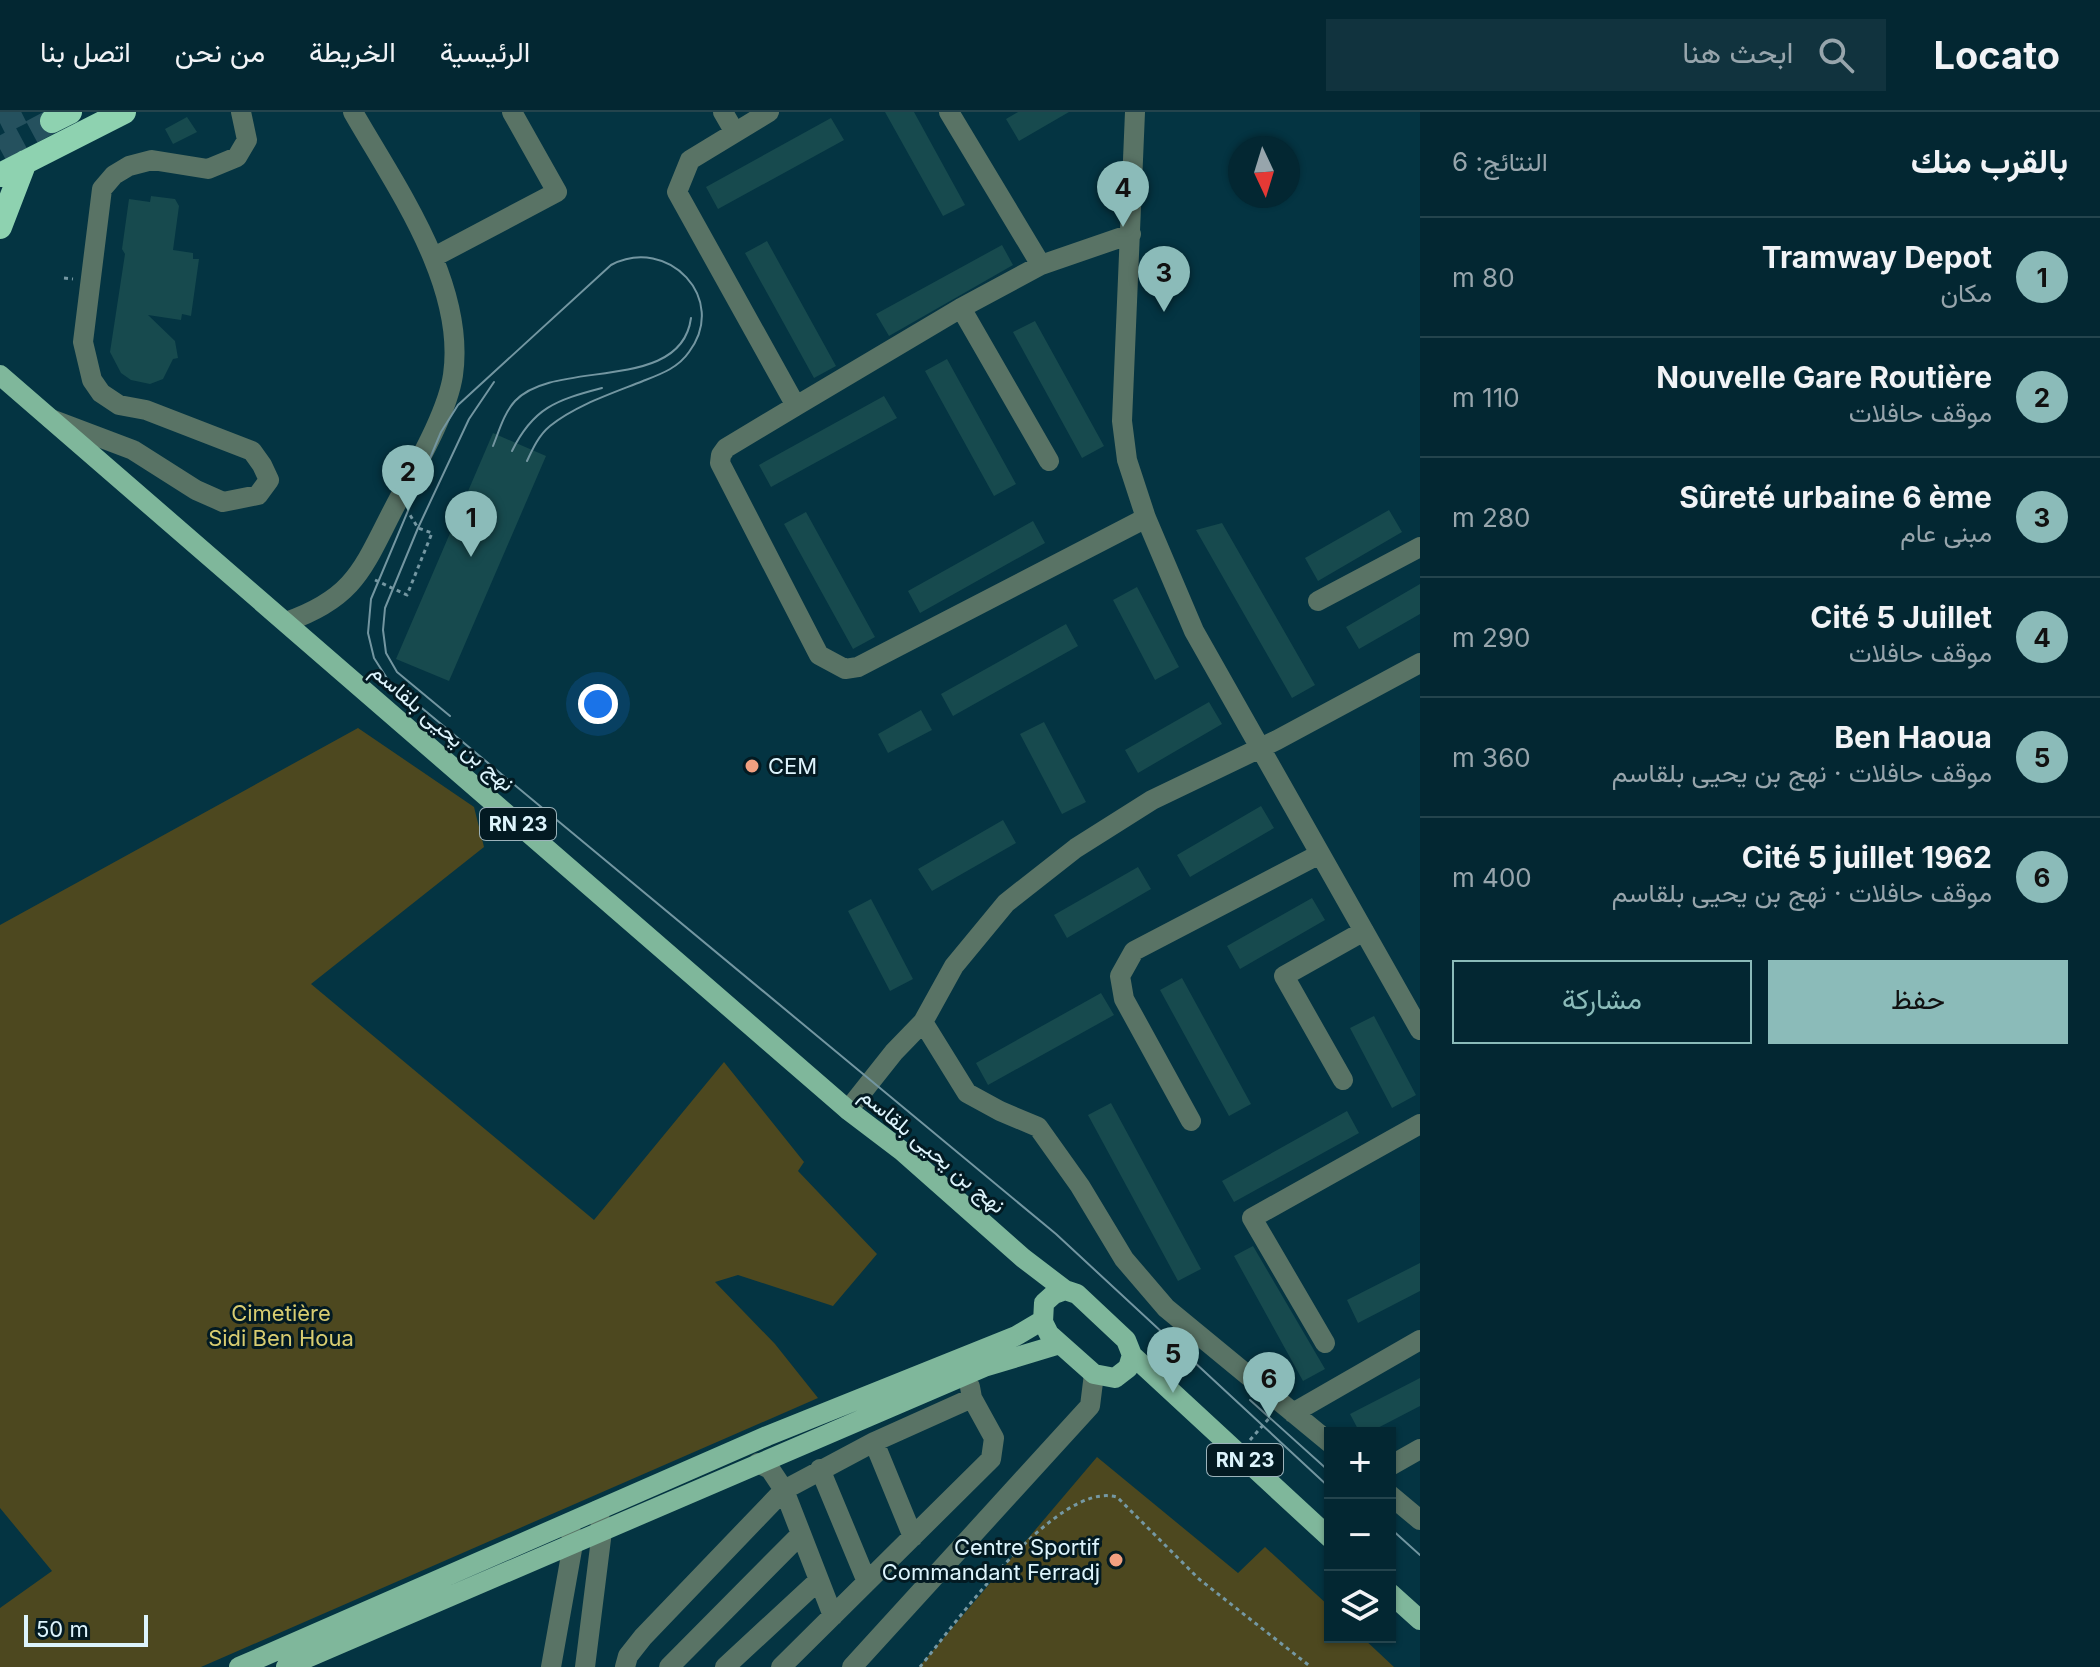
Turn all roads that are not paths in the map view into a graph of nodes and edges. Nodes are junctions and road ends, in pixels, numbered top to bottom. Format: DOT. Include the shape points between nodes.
graph roads {
  1 [pos="124,112"];
  2 [pos="241,112"];
  3 [pos="353,112"];
  4 [pos="512,112"];
  5 [pos="723,112"];
  6 [pos="769,112"];
  7 [pos="949,112"];
  8 [pos="1137,113"];
  9 [pos="734,131"];
  10 [pos="25,162"];
  11 [pos="0,175"];
  12 [pos="0,227"];
  13 [pos="1131,234"];
  14 [pos="434,257"];
  15 [pos="1041,265"];
  16 [pos="961,308"];
  17 [pos="0,359"];
  18 [pos="8,380"];
  19 [pos="796,406"];
  20 [pos="51,419"];
  21 [pos="1049,461"];
  22 [pos="1146,518"];
  23 [pos="1420,547"];
  24 [pos="1318,601"];
  25 [pos="286,622"];
  26 [pos="1420,663"];
  27 [pos="1260,748"];
  28 [pos="1320,854"];
  29 [pos="1364,931"];
  30 [pos="923,1022"];
  31 [pos="1420,1030"];
  32 [pos="1343,1080"];
  33 [pos="848,1110"];
  34 [pos="1191,1121"];
  35 [pos="1420,1124"];
  36 [pos="1023,1258"];
  37 [pos="1065,1290"];
  38 [pos="1043,1312"];
  39 [pos="1420,1340"];
  40 [pos="1325,1343"];
  41 [pos="1060,1344"];
  42 [pos="1132,1355"];
  43 [pos="968,1373"];
  44 [pos="1094,1374"];
  45 [pos="1115,1378"];
  46 [pos="1161,1382"];
  47 [pos="972,1398"];
  48 [pos="1293,1413"];
  49 [pos="1324,1438"];
  50 [pos="874,1442"];
  51 [pos="1420,1449"];
  52 [pos="758,1463"];
  53 [pos="1396,1463"];
  54 [pos="820,1469"];
  55 [pos="784,1490"];
  56 [pos="1395,1499"];
  57 [pos="598,1510"];
  58 [pos="1420,1520"];
  59 [pos="569,1523"];
  60 [pos="602,1531"];
  61 [pos="1324,1532"];
  62 [pos="801,1534"];
  63 [pos="913,1537"];
  64 [pos="573,1544"];
  65 [pos="819,1580"];
  66 [pos="867,1582"];
  67 [pos="1396,1598"];
  68 [pos="833,1616"];
  69 [pos="1420,1620"];
  70 [pos="239,1667"];
  71 [pos="286,1667"];
  72 [pos="551,1667"];
  73 [pos="585,1667"];
  74 [pos="625,1667"];
  75 [pos="669,1667"];
  76 [pos="725,1667"];
  77 [pos="781,1667"];
  78 [pos="852,1667"];
  1 -- 10 [label="highway"];
  2 -- 20 [label="street" via="247,140 237,157 208,169 152,160 129,166 102,189 83,342 92,380 101,393 119,405 146,410 252,451 269,480 258,495 223,502 133,450"];
  3 -- 14 [label="street"];
  4 -- 14 [label="street" via="557,192"];
  5 -- 9 [label="street"];
  6 -- 9 [label="street"];
  7 -- 15 [label="street"];
  8 -- 13 [label="street"];
  9 -- 19 [label="street" via="690,160 678,197"];
  10 -- 11 [label="highway"];
  10 -- 12 [label="highway"];
  13 -- 15 [label="street"];
  13 -- 22 [label="street" via="1122,421 1127,460"];
  14 -- 25 [label="street" via="450,319 453,375 445,403 360,573 322,607"];
  15 -- 16 [label="street"];
  16 -- 19 [label="street"];
  16 -- 21 [label="street"];
  17 -- 18 [label="main road, نهج بن يحيى بلقاسم / RN 23"];
  18 -- 20 [label="main road, نهج بن يحيى بلقاسم / RN 23"];
  19 -- 22 [label="street" via="726,448 720,463 819,655 845,669 858,667"];
  20 -- 25 [label="main road, نهج بن يحيى بلقاسم / RN 23"];
  22 -- 27 [label="street" via="1194,631"];
  23 -- 24 [label="street"];
  25 -- 33 [label="main road, نهج بن يحيى بلقاسم / RN 23"];
  26 -- 27 [label="street"];
  27 -- 28 [label="street"];
  27 -- 30 [label="street" via="1152,800 1076,848 1006,903 954,966"];
  28 -- 29 [label="street"];
  28 -- 34 [label="street" via="1134,951 1120,976 1124,999"];
  29 -- 31 [label="street"];
  29 -- 32 [label="street" via="1284,976"];
  30 -- 33 [label="street"];
  30 -- 48 [label="street" via="967,1093 1038,1127 1124,1259 1166,1308"];
  33 -- 36 [label="main road, نهج بن يحيى بلقاسم / RN 23"];
  35 -- 40 [label="street" via="1252,1218"];
  36 -- 37 [label="main road, نهج بن يحيى بلقاسم / RN 23"];
  36 -- 38 [label="main road, نهج بن يحيى بلقاسم / RN 23"];
  37 -- 38 [label="main road" via="1054,1294"];
  37 -- 42 [label="main road, نهج بن يحيى بلقاسم" via="1077,1294 1126,1340"];
  38 -- 41 [label="main road, نهج بن يحيى بلقاسم" via="1049,1334"];
  38 -- 57 [label="main road" via="1016,1336"];
  39 -- 48 [label="street"];
  41 -- 43 [label="main road"];
  41 -- 44 [label="main road, نهج بن يحيى بلقاسم"];
  42 -- 45 [label="main road" via="1128,1368"];
  42 -- 46 [label="main road, RN 23"];
  43 -- 47 [label="street"];
  43 -- 52 [label="main road"];
  44 -- 45 [label="main road"];
  44 -- 78 [label="street" via="1090,1406"];
  45 -- 46 [label="main road"];
  46 -- 61 [label="main road, RN 23"];
  47 -- 50 [label="street"];
  47 -- 63 [label="street" via="994,1438 991,1459"];
  48 -- 49 [label="street"];
  50 -- 54 [label="street"];
  50 -- 63 [label="street"];
  51 -- 53 [label="street"];
  52 -- 55 [label="street" via="770,1469"];
  52 -- 60 [label="main road"];
  54 -- 55 [label="street"];
  54 -- 66 [label="street"];
  55 -- 62 [label="street"];
  55 -- 74 [label="street" via="643,1637"];
  56 -- 58 [label="street"];
  57 -- 59 [label="main road"];
  57 -- 60 [label="street"];
  59 -- 64 [label="street"];
  59 -- 70 [label="main road"];
  60 -- 64 [label="main road"];
  60 -- 73 [label="street"];
  62 -- 65 [label="street"];
  62 -- 75 [label="street"];
  63 -- 66 [label="street"];
  64 -- 71 [label="main road"];
  64 -- 72 [label="street"];
  65 -- 68 [label="street"];
  65 -- 76 [label="street"];
  66 -- 68 [label="street"];
  67 -- 69 [label="main road"];
  68 -- 77 [label="street"];
}
